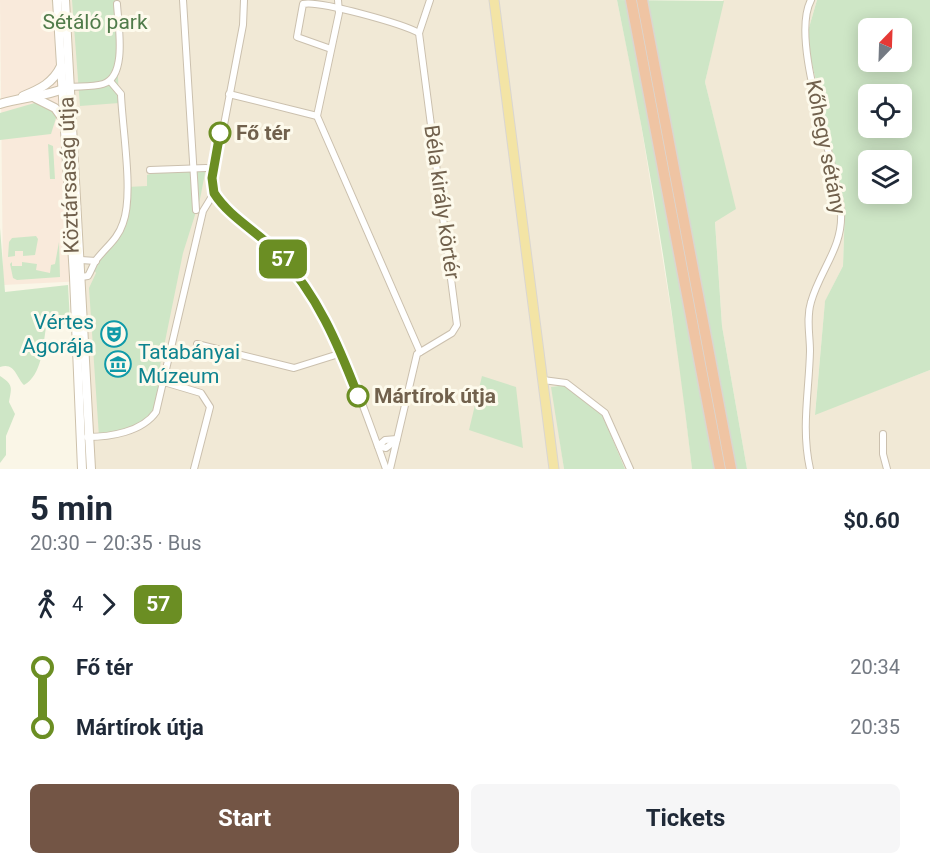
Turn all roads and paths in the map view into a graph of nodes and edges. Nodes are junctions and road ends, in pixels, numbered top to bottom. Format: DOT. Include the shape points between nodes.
graph roads {
  1 [pos="57,0"];
  2 [pos="65,0"];
  3 [pos="183,0"];
  4 [pos="244,0"];
  5 [pos="338,0"];
  6 [pos="430,0"];
  7 [pos="494,0"];
  8 [pos="631,0"];
  9 [pos="642,0"];
  10 [pos="811,0"];
  11 [pos="117,4"];
  12 [pos="338,9"];
  13 [pos="419,33"];
  14 [pos="331,49"];
  15 [pos="61,65"];
  16 [pos="110,81"];
  17 [pos="43,87"];
  18 [pos="66,88"];
  19 [pos="229,94"];
  20 [pos="20,98"];
  21 [pos="34,98"];
  22 [pos="0,104"];
  23 [pos="317,116"];
  24 [pos="63,119"];
  25 [pos="206,168"];
  26 [pos="193,169"];
  27 [pos="150,170"];
  28 [pos="214,193"];
  29 [pos="196,210"];
  30 [pos="81,260"];
  31 [pos="96,261"];
  32 [pos="81,277"];
  33 [pos="196,344"];
  34 [pos="420,352"];
  35 [pos="342,353"];
  36 [pos="543,380"];
  37 [pos="164,382"];
  38 [pos="883,434"];
  39 [pos="84,437"];
  40 [pos="397,439"];
  41 [pos="378,446"];
  42 [pos="82,469"];
  43 [pos="91,469"];
  44 [pos="194,469"];
  45 [pos="388,469"];
  46 [pos="554,469"];
  47 [pos="630,469"];
  48 [pos="720,469"];
  49 [pos="731,469"];
  50 [pos="810,469"];
  51 [pos="887,469"];
  1 -- 15 [label="street"];
  2 -- 18 [label="street"];
  3 -- 26 [label="street"];
  4 -- 19 [label="street"];
  5 -- 12 [label="street"];
  6 -- 13 [label="street, Béla király körtér"];
  7 -- 36 [label="main road"];
  8 -- 48 [label="highway"];
  9 -- 49 [label="highway"];
  10 -- 50 [label="street, Kőhegy sétány" via="804,19 807,48 839,193 842,231 814,292 808,317 810,348 804,432"];
  11 -- 16 [label="street" via="119,62"];
  12 -- 13 [label="street"];
  12 -- 14 [label="street"];
  12 -- 14 [label="street" via="303,4 296,33 299,39"];
  13 -- 34 [label="street, Béla király körtér" via="458,318 452,333"];
  14 -- 23 [label="street"];
  15 -- 17 [label="street"];
  15 -- 18 [label="street"];
  16 -- 18 [label="street"];
  16 -- 31 [label="street" via="120,94 127,203 118,235"];
  17 -- 18 [label="street"];
  17 -- 20 [label="street"];
  18 -- 21 [label="street"];
  18 -- 24 [label="street, Köztársaság útja"];
  18 -- 30 [label="street, Köztársaság útja"];
  19 -- 23 [label="street"];
  19 -- 28 [label="street" via="212,178"];
  20 -- 21 [label="street"];
  20 -- 22 [label="street"];
  21 -- 24 [label="street" via="55,108"];
  23 -- 34 [label="street"];
  24 -- 39 [label="street, Köztársaság útja"];
  25 -- 26 [label="street"];
  26 -- 27 [label="street"];
  26 -- 29 [label="street"];
  28 -- 35 [label="street" via="292,268 320,309"];
  28 -- 37 [label="street" via="203,211"];
  30 -- 31 [label="street"];
  30 -- 32 [label="street, Köztársaság útja"];
  31 -- 32 [label="street" via="88,276"];
  32 -- 39 [label="street, Köztársaság útja"];
  33 -- 35 [label="street" via="285,367 301,367"];
  34 -- 40 [label="street"];
  35 -- 41 [label="street"];
  36 -- 46 [label="main road"];
  36 -- 47 [label="street" via="566,383 605,412"];
  37 -- 39 [label="street" via="156,412 146,424 104,436"];
  37 -- 44 [label="street" via="201,393 210,407"];
  38 -- 51 [label="street"];
  39 -- 42 [label="street, Köztársaság útja"];
  39 -- 43 [label="street, Köztársaság útja"];
  40 -- 41 [label="street" via="386,448"];
  40 -- 45 [label="street"];
  41 -- 45 [label="street"];
}
